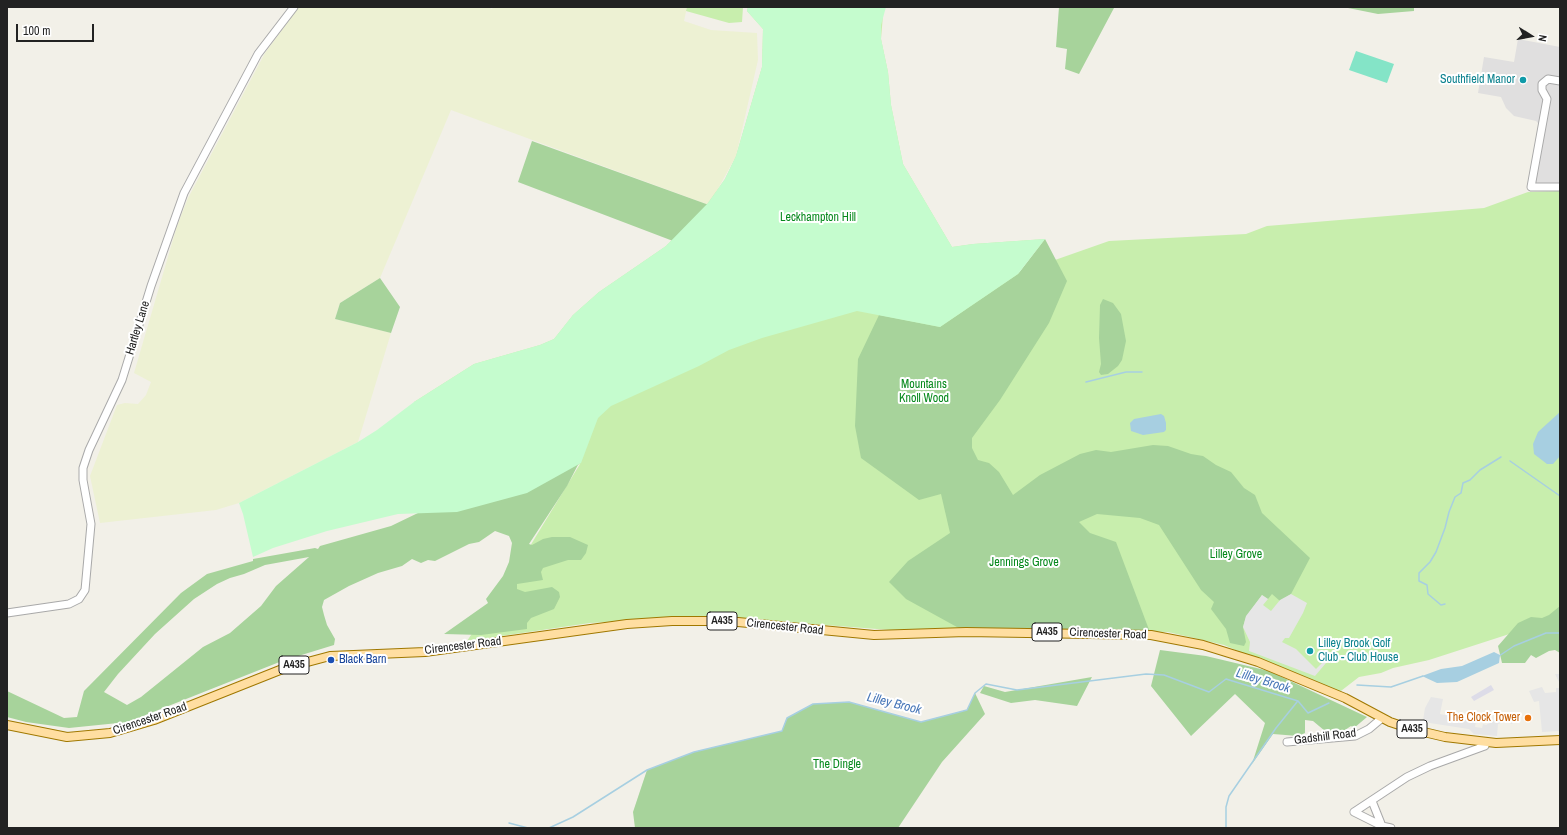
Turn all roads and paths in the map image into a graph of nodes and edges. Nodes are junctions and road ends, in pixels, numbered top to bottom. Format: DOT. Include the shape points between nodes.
graph roads {
  1 [pos="294,7"];
  2 [pos="1560,81"];
  3 [pos="1560,187"];
  4 [pos="7,613"];
  5 [pos="1382,718"];
  6 [pos="7,725"];
  7 [pos="1560,740"];
  8 [pos="1287,742"];
  9 [pos="1486,742"];
  10 [pos="1372,801"];
  11 [pos="1382,826"];
  12 [pos="1391,828"];
  1 -- 4 [label="street, Hartley Lane" via="258,54 184,193 151,286 122,380 89,450 82,480 92,524 85,590 79,599 69,604"];
  2 -- 3 [label="street" via="1548,79 1542,84 1546,99 1531,187"];
  5 -- 6 [label="main road, Cirencester Road / A435" via="1345,698 1258,662 1203,645 1151,635 966,632 874,635 691,620 605,627 425,652 330,656 285,668 154,720 110,733 67,737"];
  5 -- 8 [label="street, Gadshill Road" via="1355,736"];
  5 -- 9 [label="main road, Cirencester Road / A435" via="1400,726 1428,733"];
  7 -- 9 [label="main road, Cirencester Road / A435"];
  9 -- 10 [label="street" via="1485,746 1436,763 1407,777"];
  10 -- 11 [label="street"];
  10 -- 11 [label="street" via="1354,812"];
  11 -- 12 [label="street"];
}
